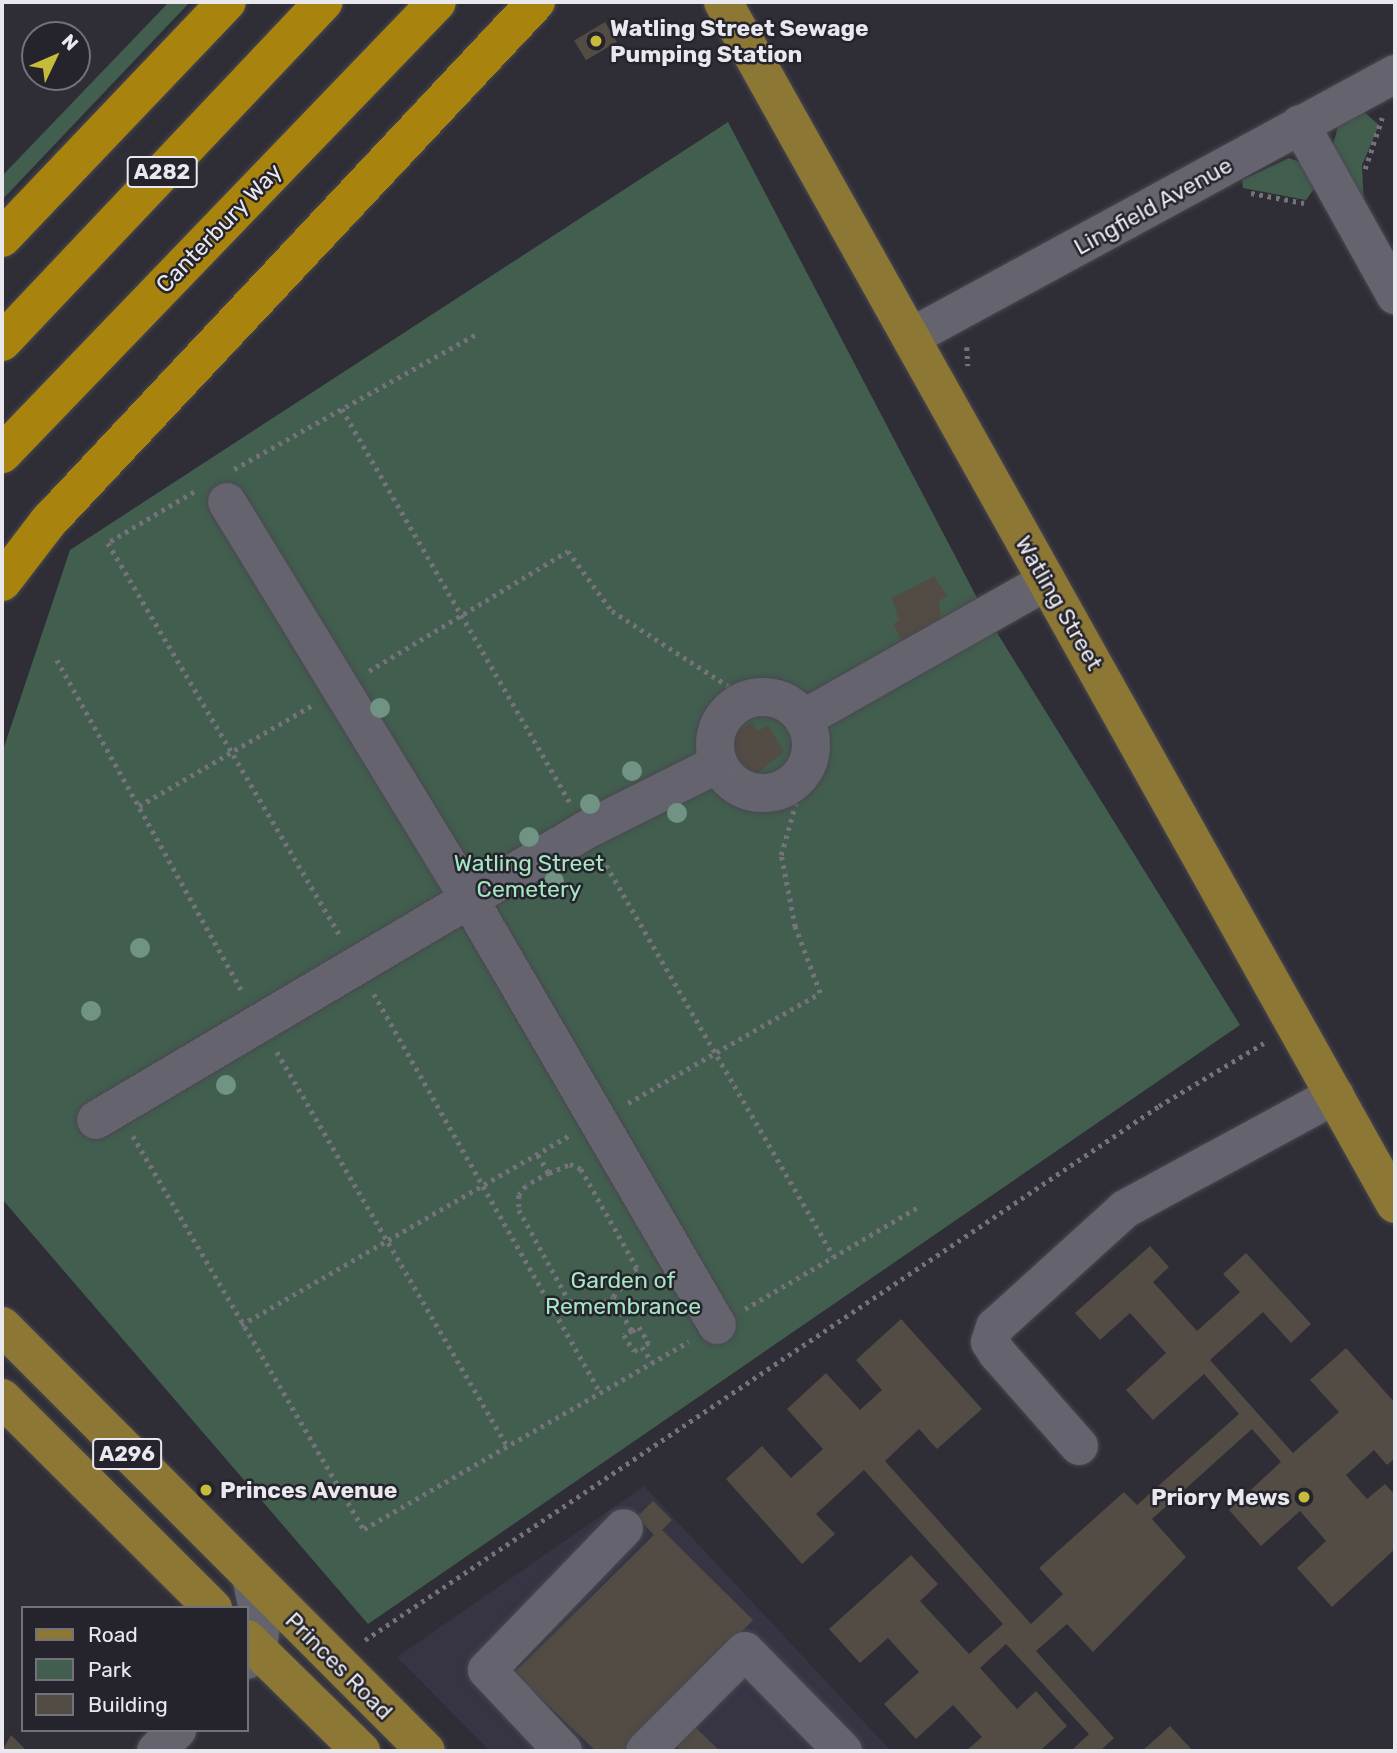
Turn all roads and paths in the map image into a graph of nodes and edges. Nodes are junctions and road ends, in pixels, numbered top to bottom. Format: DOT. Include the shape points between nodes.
graph roads {
  1 [pos="227,2"];
  2 [pos="323,2"];
  3 [pos="437,2"];
  4 [pos="536,2"];
  5 [pos="723,2"];
  6 [pos="1395,74"];
  7 [pos="1300,124"];
  8 [pos="2,238"];
  9 [pos="1395,295"];
  10 [pos="477,334"];
  11 [pos="911,337"];
  12 [pos="2,342"];
  13 [pos="968,342"];
  14 [pos="970,372"];
  15 [pos="2,454"];
  16 [pos="218,493"];
  17 [pos="1047,581"];
  18 [pos="2,582"];
  19 [pos="340,689"];
  20 [pos="748,699"];
  21 [pos="803,719"];
  22 [pos="232,752"];
  23 [pos="718,764"];
  24 [pos="139,806"];
  25 [pos="468,899"];
  26 [pos="358,965"];
  27 [pos="1298,1023"];
  28 [pos="1335,1095"];
  29 [pos="106,1114"];
  30 [pos="538,1154"];
  31 [pos="548,1174"];
  32 [pos="1395,1204"];
  33 [pos="920,1206"];
  34 [pos="612,1298"];
  35 [pos="717,1325"];
  36 [pos="2,1326"];
  37 [pos="632,1331"];
  38 [pos="642,1347"];
  39 [pos="652,1362"];
  40 [pos="600,1392"];
  41 [pos="2,1398"];
  42 [pos="1079,1446"];
  43 [pos="624,1528"];
  44 [pos="252,1581"];
  45 [pos="211,1606"];
  46 [pos="358,1645"];
  47 [pos="251,1649"];
  48 [pos="175,1732"];
  49 [pos="156,1751"];
  50 [pos="361,1751"];
  51 [pos="426,1751"];
  52 [pos="563,1751"];
  53 [pos="645,1751"];
  54 [pos="843,1751"];
  1 -- 8 [label="highway"];
  2 -- 12 [label="highway, A282"];
  3 -- 15 [label="highway, Canterbury Way"];
  4 -- 18 [label="highway" via="48,522"];
  5 -- 11 [label="main road, Watling Street"];
  6 -- 7 [label="street, Lingfield Avenue"];
  7 -- 9 [label="street"];
  7 -- 11 [label="street, Lingfield Avenue"];
  10 -- 16 [label="path"];
  11 -- 17 [label="main road, Watling Street"];
  13 -- 14 [label="path"];
  16 -- 19 [label="street"];
  16 -- 22 [label="path" via="108,543"];
  17 -- 21 [label="street"];
  17 -- 27 [label="main road, Watling Street"];
  19 -- 20 [label="path" via="568,551 612,611"];
  19 -- 22 [label="path"];
  19 -- 25 [label="street"];
  20 -- 21 [label="street" via="773,697"];
  20 -- 23 [label="street" via="719,725"];
  21 -- 23 [label="street" via="810,756 788,786 767,793 744,790"];
  22 -- 24 [label="path"];
  22 -- 26 [label="path"];
  23 -- 25 [label="street" via="586,830"];
  25 -- 26 [label="street"];
  25 -- 35 [label="street"];
  26 -- 29 [label="street"];
  26 -- 40 [label="path"];
  27 -- 28 [label="main road, Watling Street"];
  27 -- 46 [label="path" via="1159,1106"];
  28 -- 32 [label="main road, Watling Street"];
  28 -- 42 [label="street" via="1125,1209 995,1327 990,1342 997,1353"];
  29 -- 40 [label="path" via="364,1529"];
  30 -- 31 [label="path"];
  31 -- 34 [label="path" via="570,1164 581,1169 637,1268"];
  31 -- 34 [label="path" via="526,1186 519,1195 519,1210 569,1301 596,1307"];
  33 -- 35 [label="path"];
  34 -- 37 [label="path"];
  35 -- 39 [label="path"];
  36 -- 44 [label="main road, Princes Road / A296"];
  37 -- 38 [label="path" via="639,1327 649,1343"];
  37 -- 38 [label="path" via="624,1335 634,1351"];
  38 -- 39 [label="path"];
  39 -- 40 [label="path"];
  41 -- 45 [label="main road, A296"];
  43 -- 52 [label="street" via="487,1670"];
  44 -- 47 [label="street, Princes Road" via="261,1625"];
  44 -- 51 [label="main road, Princes Road / A296"];
  47 -- 50 [label="main road, Princes Road"];
  48 -- 49 [label="street"];
  53 -- 54 [label="street" via="744,1651"];
}
